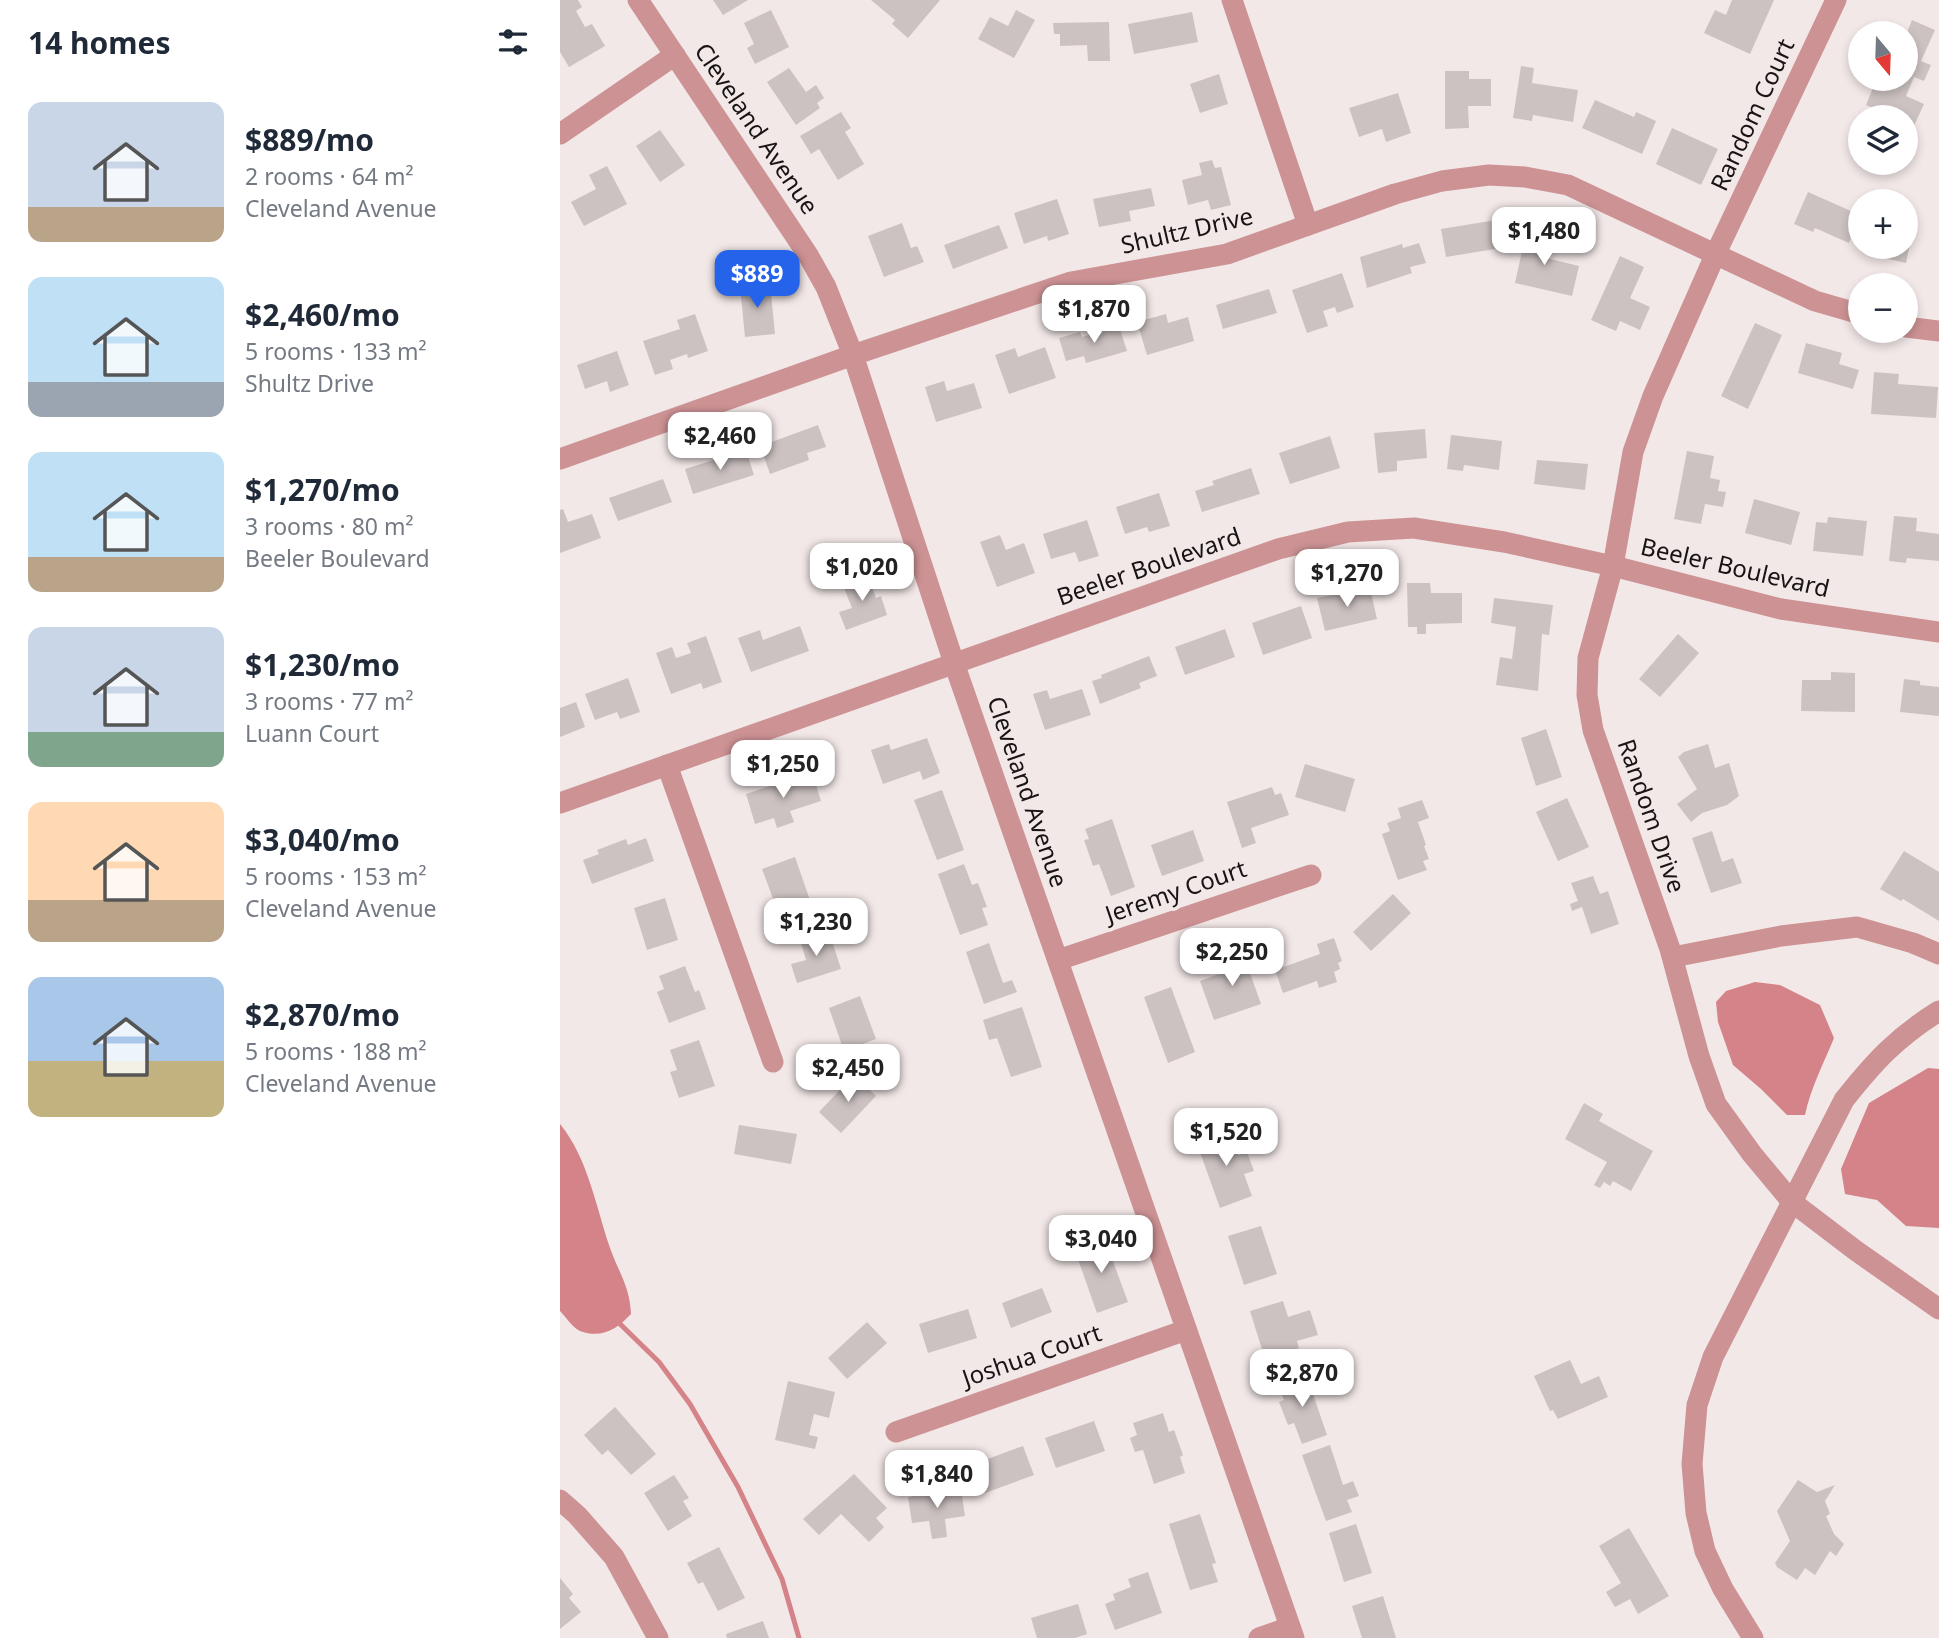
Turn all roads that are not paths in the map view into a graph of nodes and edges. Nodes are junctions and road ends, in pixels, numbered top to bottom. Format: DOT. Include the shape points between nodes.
graph roads {
  1 [pos="638,0"];
  2 [pos="1232,0"];
  3 [pos="1836,0"];
  4 [pos="675,55"];
  5 [pos="560,134"];
  6 [pos="1308,225"];
  7 [pos="1716,253"];
  8 [pos="1848,311"];
  9 [pos="1918,328"];
  10 [pos="1939,331"];
  11 [pos="853,355"];
  12 [pos="560,459"];
  13 [pos="1613,566"];
  14 [pos="1939,632"];
  15 [pos="954,663"];
  16 [pos="667,765"];
  17 [pos="560,803"];
  18 [pos="1311,874"];
  19 [pos="1939,954"];
  20 [pos="1673,957"];
  21 [pos="1058,960"];
  22 [pos="1939,1011"];
  23 [pos="773,1062"];
  24 [pos="1792,1202"];
  25 [pos="1939,1309"];
  26 [pos="1186,1330"];
  27 [pos="896,1432"];
  28 [pos="560,1500"];
  29 [pos="1292,1632"];
  30 [pos="658,1638"];
  31 [pos="1259,1638"];
  32 [pos="1753,1638"];
  1 -- 4 [label="street, Cleveland Avenue"];
  2 -- 6 [label="street"];
  3 -- 7 [label="street, Random Court"];
  4 -- 5 [label="street"];
  4 -- 11 [label="street, Cleveland Avenue" via="808,254"];
  6 -- 7 [label="street, Shultz Drive" via="1442,181 1501,175 1567,185"];
  6 -- 11 [label="street, Shultz Drive" via="1227,254 1071,282"];
  7 -- 8 [label="street, Shultz Drive" via="1815,301"];
  7 -- 13 [label="street, Random Drive" via="1633,452"];
  9 -- 10 [label="street"];
  11 -- 12 [label="street, Shultz Drive"];
  11 -- 15 [label="street, Cleveland Avenue"];
  13 -- 14 [label="street, Beeler Boulevard" via="1781,610"];
  13 -- 15 [label="street, Beeler Boulevard" via="1414,528 1348,532 1278,549"];
  13 -- 20 [label="street, Random Drive" via="1588,658 1587,695 1593,730"];
  15 -- 16 [label="street, Beeler Boulevard"];
  15 -- 21 [label="street, Cleveland Avenue"];
  16 -- 17 [label="street, Beeler Boulevard"];
  16 -- 23 [label="street"];
  18 -- 21 [label="street, Jeremy Court"];
  19 -- 20 [label="street" via="1857,927"];
  20 -- 24 [label="street, Random Drive" via="1716,1104"];
  21 -- 26 [label="street, Cleveland Avenue"];
  22 -- 24 [label="street" via="1882,1054 1844,1100"];
  24 -- 25 [label="street, Random Drive"];
  24 -- 32 [label="street" via="1713,1357 1696,1405 1692,1464 1705,1551"];
  26 -- 27 [label="street, Joshua Court"];
  26 -- 29 [label="street, Cleveland Avenue"];
  28 -- 30 [label="street" via="614,1557"];
  29 -- 31 [label="street"];
}
